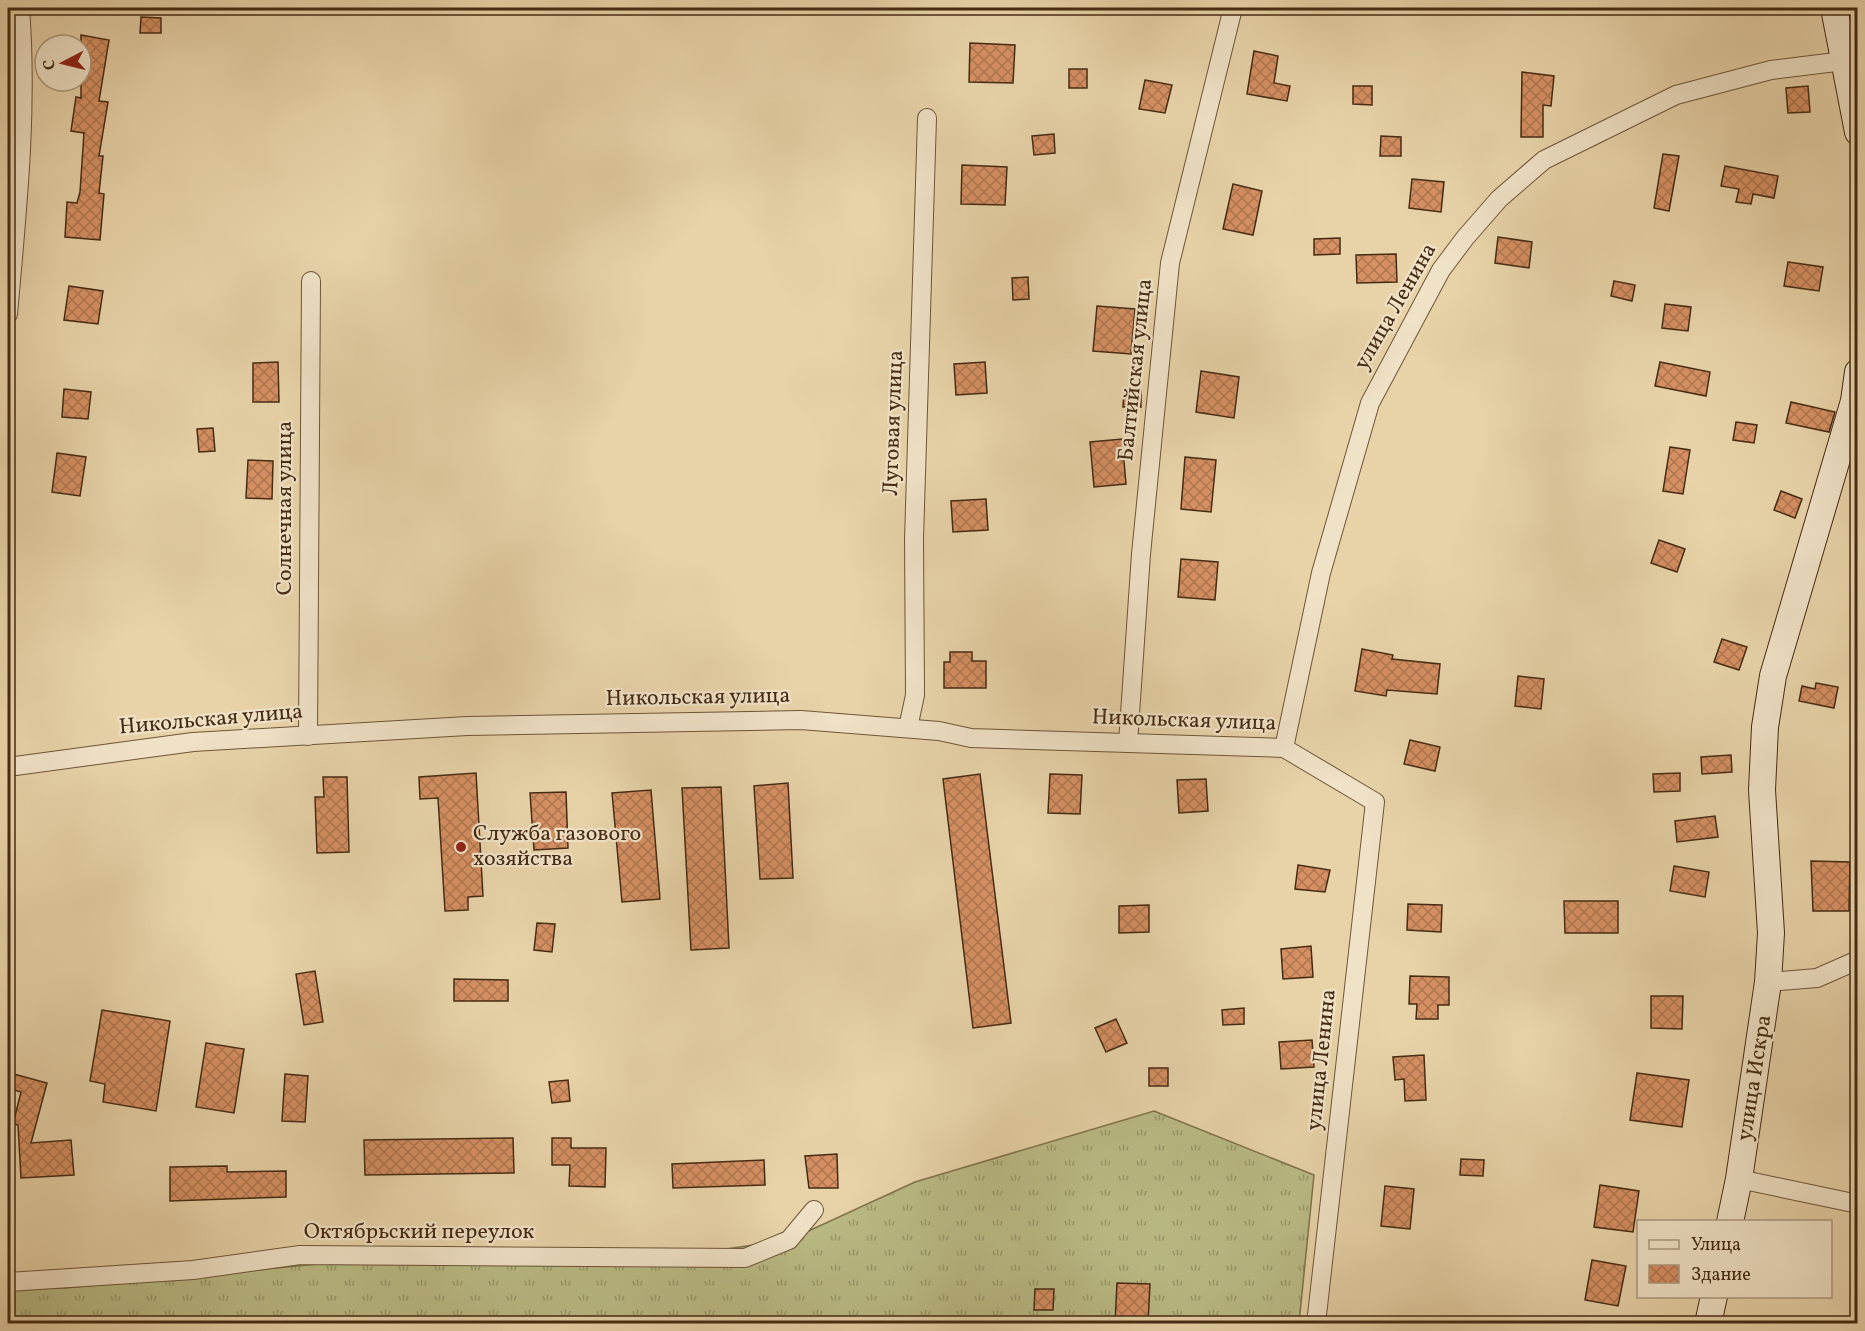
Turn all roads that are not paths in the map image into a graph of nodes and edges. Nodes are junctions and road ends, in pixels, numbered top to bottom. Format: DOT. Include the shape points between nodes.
graph roads {
  1 [pos="20,8"];
  2 [pos="1233,8"];
  3 [pos="1834,8"];
  4 [pos="1844,61"];
  5 [pos="927,118"];
  6 [pos="1857,132"];
  7 [pos="311,281"];
  8 [pos="8,314"];
  9 [pos="1857,372"];
  10 [pos="1856,401"];
  11 [pos="908,728"];
  12 [pos="308,736"];
  13 [pos="1128,743"];
  14 [pos="1284,748"];
  15 [pos="8,767"];
  16 [pos="1375,802"];
  17 [pos="1857,960"];
  18 [pos="1768,981"];
  19 [pos="1739,1179"];
  20 [pos="1857,1204"];
  21 [pos="814,1210"];
  22 [pos="1730,1220"];
  23 [pos="8,1282"];
  24 [pos="1714,1298"];
  25 [pos="1316,1323"];
  26 [pos="1708,1323"];
  1 -- 8 [label="street" via="20,178"];
  2 -- 13 [label="street, Балтийская улица" via="1170,263"];
  3 -- 4 [label="street"];
  4 -- 6 [label="street"];
  4 -- 14 [label="street, улица Ленина" via="1772,70 1676,95 1544,160 1499,199 1465,238 1441,270 1370,403 1321,573"];
  5 -- 11 [label="street, Луговая улица" via="914,539 915,695"];
  7 -- 12 [label="street, Солнечная улица"];
  9 -- 10 [label="street, улица Искра"];
  10 -- 18 [label="street, улица Искра" via="1773,676 1765,727 1762,790 1771,933"];
  11 -- 12 [label="street, Никольская улица" via="801,720 467,726"];
  11 -- 13 [label="street, Никольская улица" via="972,738"];
  12 -- 15 [label="street, Никольская улица" via="193,742"];
  13 -- 14 [label="street, Никольская улица"];
  14 -- 16 [label="street, Никольская улица"];
  16 -- 25 [label="street, улица Ленина"];
  17 -- 18 [label="street" via="1817,978"];
  18 -- 19 [label="street, улица Искра"];
  19 -- 20 [label="street"];
  19 -- 22 [label="street, улица Искра"];
  21 -- 23 [label="street, Октябрьский переулок" via="789,1240 745,1258 300,1255 193,1270"];
  24 -- 26 [label="street"];
}
